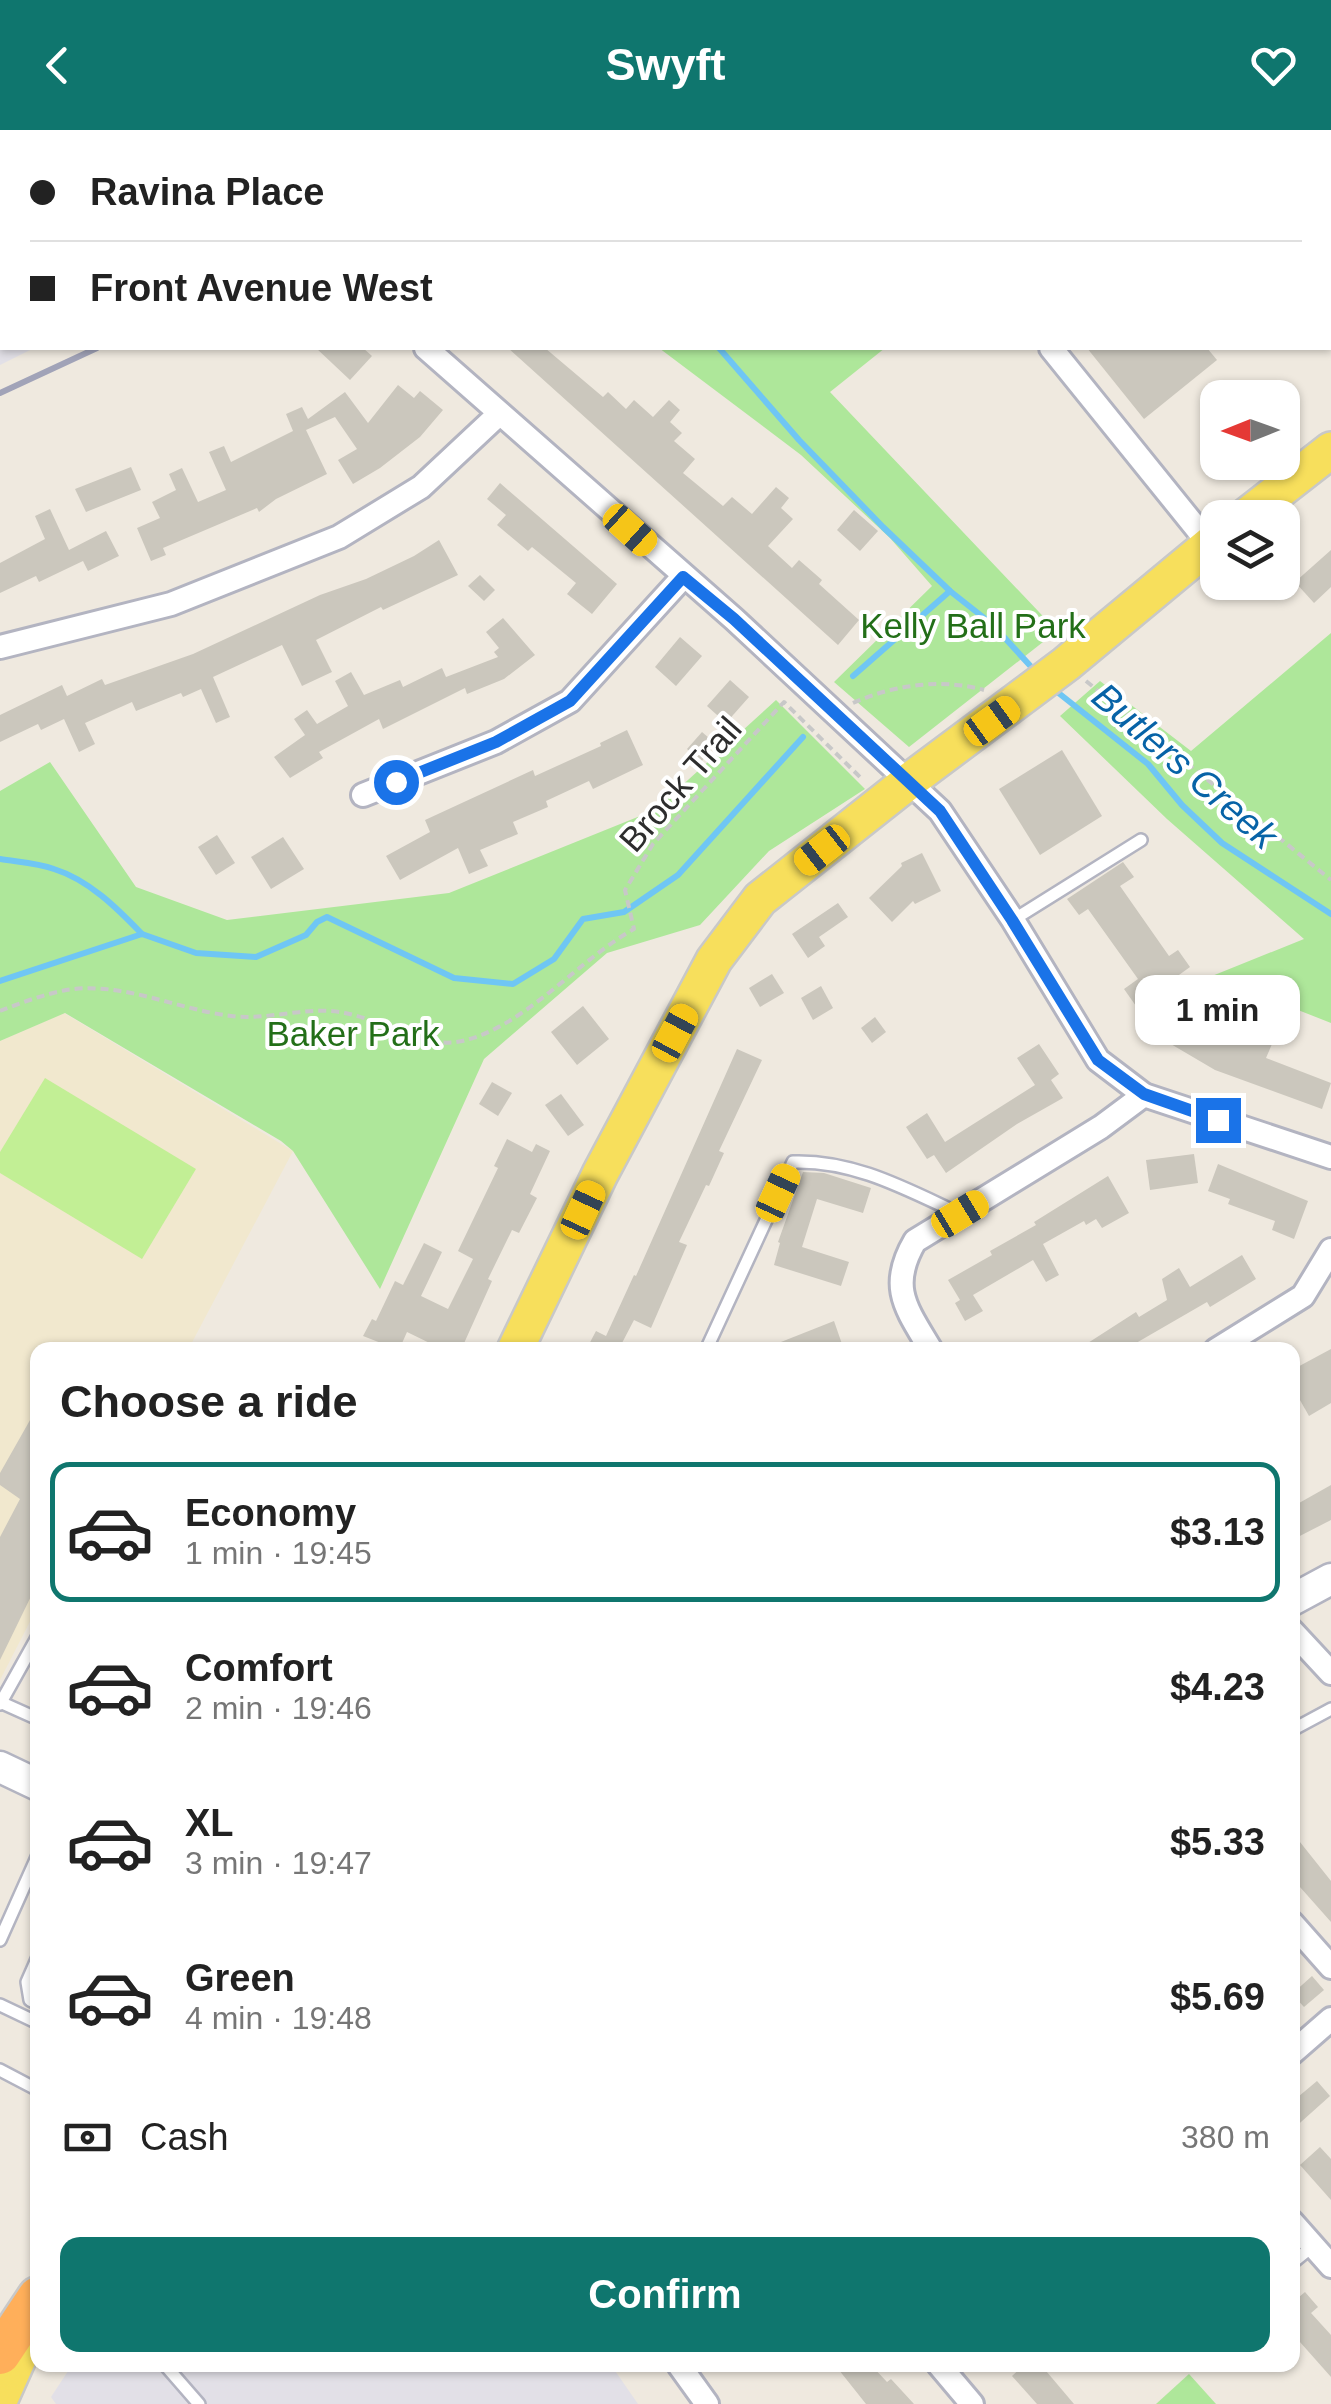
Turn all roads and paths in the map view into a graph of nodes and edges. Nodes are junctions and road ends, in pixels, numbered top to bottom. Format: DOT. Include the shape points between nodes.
graph roads {
  1 [pos="428,350"];
  2 [pos="1054,350"];
  3 [pos="500,414"];
  4 [pos="1331,450"];
  5 [pos="1267,500"];
  6 [pos="1200,525"];
  7 [pos="1200,555"];
  8 [pos="683,577"];
  9 [pos="0,647"];
  10 [pos="1077,674"];
  11 [pos="1005,695"];
  12 [pos="834,712"];
  13 [pos="862,778"];
  14 [pos="908,782"];
  15 [pos="363,795"];
  16 [pos="1141,840"];
  17 [pos="1331,880"];
  18 [pos="1012,920"];
  19 [pos="0,1011"];
  20 [pos="1144,1094"];
  21 [pos="1331,1157"];
  22 [pos="960,1214"];
  23 [pos="1331,1250"];
  24 [pos="519,1342"];
  25 [pos="710,1342"];
  26 [pos="927,1342"];
  27 [pos="1229,1342"];
  28 [pos="1331,1580"];
  29 [pos="1300,1596"];
  30 [pos="1300,1640"];
  31 [pos="30,1650"];
  32 [pos="1331,1673"];
  33 [pos="0,1703"];
  34 [pos="1331,1708"];
  35 [pos="30,1716"];
  36 [pos="1300,1725"];
  37 [pos="0,1767"];
  38 [pos="30,1781"];
  39 [pos="30,1873"];
  40 [pos="1300,1932"];
  41 [pos="0,1940"];
  42 [pos="1331,1967"];
  43 [pos="30,1975"];
  44 [pos="30,2000"];
  45 [pos="0,2005"];
  46 [pos="1331,2018"];
  47 [pos="30,2019"];
  48 [pos="1300,2046"];
  49 [pos="0,2070"];
  50 [pos="30,2086"];
  51 [pos="1300,2231"];
  52 [pos="1314,2246"];
  53 [pos="1300,2257"];
  54 [pos="1331,2266"];
  55 [pos="30,2309"];
  56 [pos="30,2333"];
  57 [pos="0,2354"];
  58 [pos="35,2372"];
  59 [pos="171,2372"];
  60 [pos="684,2372"];
  61 [pos="945,2372"];
  62 [pos="0,2400"];
  63 [pos="21,2404"];
  64 [pos="199,2404"];
  65 [pos="707,2404"];
  66 [pos="972,2404"];
  1 -- 3 [label="street"];
  2 -- 6 [label="street"];
  3 -- 8 [label="street"];
  3 -- 9 [label="street" via="421,488 339,537 171,604"];
  4 -- 5 [label="main road"];
  7 -- 10 [label="main road"];
  8 -- 12 [label="street"];
  8 -- 15 [label="street" via="570,701 496,742"];
  10 -- 11 [label="main road"];
  10 -- 17 [label="path"];
  11 -- 12 [label="path" via="959,683 884,689"];
  11 -- 14 [label="main road"];
  12 -- 14 [label="street"];
  13 -- 19 [label="path, Brock Trail" via="784,702 653,844 625,890 634,929 476,1038 435,1042 344,1012 233,1017 99,989 64,990"];
  14 -- 18 [label="street" via="940,811"];
  14 -- 24 [label="main road" via="760,899 714,960"];
  16 -- 18 [label="lane"];
  18 -- 20 [label="street" via="1098,1060"];
  20 -- 21 [label="street"];
  20 -- 22 [label="street"];
  22 -- 25 [label="lane" via="870,1173 793,1162"];
  22 -- 26 [label="street" via="914,1241 900,1265 901,1292"];
  23 -- 27 [label="street" via="1304,1296"];
  28 -- 29 [label="street"];
  30 -- 32 [label="street"];
  31 -- 33 [label="lane"];
  33 -- 35 [label="lane"];
  34 -- 36 [label="lane"];
  37 -- 38 [label="street"];
  39 -- 41 [label="lane"];
  40 -- 42 [label="street"];
  43 -- 44 [label="lane"];
  45 -- 47 [label="lane"];
  46 -- 48 [label="street"];
  49 -- 50 [label="lane"];
  51 -- 52 [label="street"];
  52 -- 53 [label="lane"];
  52 -- 54 [label="street"];
  55 -- 57 [label="highway"];
  56 -- 62 [label="main road"];
  58 -- 63 [label="main road"];
  59 -- 64 [label="lane"];
  60 -- 65 [label="street"];
  61 -- 66 [label="street"];
}
